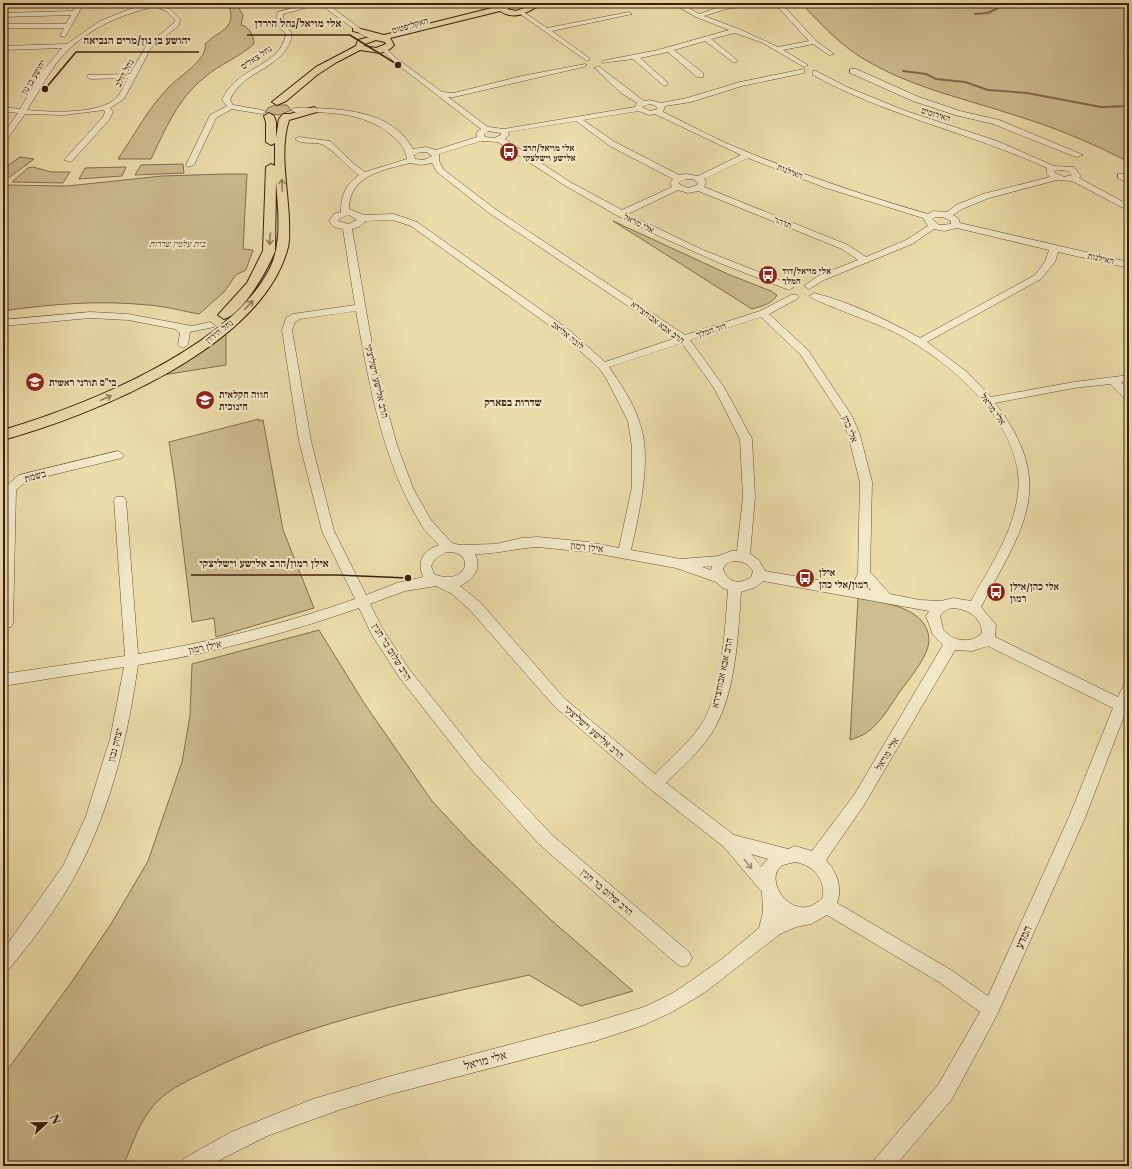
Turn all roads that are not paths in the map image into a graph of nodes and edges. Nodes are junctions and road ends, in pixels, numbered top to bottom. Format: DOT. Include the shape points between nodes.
graph roads {
  1 [pos="81,3"];
  2 [pos="318,3"];
  3 [pos="322,3"];
  4 [pos="547,3"];
  5 [pos="675,3"];
  6 [pos="758,3"];
  7 [pos="776,3"];
  8 [pos="161,4"];
  9 [pos="144,5"];
  10 [pos="524,7"];
  11 [pos="75,13"];
  12 [pos="629,14"];
  13 [pos="3,15"];
  14 [pos="698,16"];
  15 [pos="3,26"];
  16 [pos="68,26"];
  17 [pos="356,29"];
  18 [pos="546,30"];
  19 [pos="737,30"];
  20 [pos="401,35"];
  21 [pos="63,36"];
  22 [pos="379,38"];
  23 [pos="706,39"];
  24 [pos="390,42"];
  25 [pos="814,42"];
  26 [pos="67,46"];
  27 [pos="3,48"];
  28 [pos="361,48"];
  29 [pos="384,49"];
  30 [pos="669,49"];
  31 [pos="778,49"];
  32 [pos="831,54"];
  33 [pos="635,57"];
  34 [pos="394,59"];
  35 [pos="593,61"];
  36 [pos="735,61"];
  37 [pos="598,68"];
  38 [pos="802,68"];
  39 [pos="853,71"];
  40 [pos="700,75"];
  41 [pos="132,76"];
  42 [pos="90,77"];
  43 [pos="664,84"];
  44 [pos="901,92"];
  45 [pos="451,98"];
  46 [pos="277,102"];
  47 [pos="876,104"];
  48 [pos="640,106"];
  49 [pos="106,107"];
  50 [pos="231,107"];
  51 [pos="3,109"];
  52 [pos="659,109"];
  53 [pos="290,110"];
  54 [pos="314,110"];
  55 [pos="266,111"];
  56 [pos="23,113"];
  57 [pos="577,118"];
  58 [pos="3,128"];
  59 [pos="12,128"];
  60 [pos="486,129"];
  61 [pos="998,134"];
  62 [pos="501,135"];
  63 [pos="3,138"];
  64 [pos="481,138"];
  65 [pos="302,141"];
  66 [pos="403,141"];
  67 [pos="427,150"];
  68 [pos="436,155"];
  69 [pos="748,155"];
  70 [pos="1079,155"];
  71 [pos="413,159"];
  72 [pos="68,160"];
  73 [pos="190,165"];
  74 [pos="1053,168"];
  75 [pos="440,170"];
  76 [pos="364,175"];
  77 [pos="1121,176"];
  78 [pos="1057,177"];
  79 [pos="1073,178"];
  80 [pos="1129,181"];
  81 [pos="678,183"];
  82 [pos="698,183"];
  83 [pos="1128,207"];
  84 [pos="345,213"];
  85 [pos="621,214"];
  86 [pos="948,215"];
  87 [pos="927,216"];
  88 [pos="362,218"];
  89 [pos="956,225"];
  90 [pos="933,226"];
  91 [pos="347,227"];
  92 [pos="1054,248"];
  93 [pos="865,261"];
  94 [pos="1129,265"];
  95 [pos="789,287"];
  96 [pos="811,291"];
  97 [pos="794,297"];
  98 [pos="360,306"];
  99 [pos="763,313"];
  100 [pos="3,323"];
  101 [pos="210,326"];
  102 [pos="179,327"];
  103 [pos="684,339"];
  104 [pos="921,341"];
  105 [pos="183,345"];
  106 [pos="603,366"];
  107 [pos="1129,378"];
  108 [pos="1113,380"];
  109 [pos="1129,397"];
  110 [pos="989,401"];
  111 [pos="3,426"];
  112 [pos="3,435"];
  113 [pos="118,455"];
  114 [pos="120,500"];
  115 [pos="428,527"];
  116 [pos="5,547"];
  117 [pos="448,547"];
  118 [pos="461,549"];
  119 [pos="496,549"];
  120 [pos="624,553"];
  121 [pos="743,557"];
  122 [pos="721,561"];
  123 [pos="426,563"];
  124 [pos="677,563"];
  125 [pos="470,571"];
  126 [pos="864,573"];
  127 [pos="759,575"];
  128 [pos="719,578"];
  129 [pos="440,582"];
  130 [pos="399,586"];
  131 [pos="735,587"];
  132 [pos="848,590"];
  133 [pos="886,598"];
  134 [pos="901,601"];
  135 [pos="362,602"];
  136 [pos="475,606"];
  137 [pos="940,606"];
  138 [pos="974,608"];
  139 [pos="6,623"];
  140 [pos="933,623"];
  141 [pos="987,639"];
  142 [pos="952,643"];
  143 [pos="132,661"];
  144 [pos="3,680"];
  145 [pos="1129,688"];
  146 [pos="1121,705"];
  147 [pos="655,784"];
  148 [pos="730,842"];
  149 [pos="785,855"];
  150 [pos="816,861"];
  151 [pos="768,890"];
  152 [pos="827,906"];
  153 [pos="811,916"];
  154 [pos="767,931"];
  155 [pos="683,958"];
  156 [pos="3,963"];
  157 [pos="991,1009"];
  158 [pos="190,1166"];
  159 [pos="882,1166"];
  1 -- 11 [label="street"];
  2 -- 50 [label="street, נחל צאלים" via="280,13 280,22 289,34 287,45 275,58 233,86 226,100"];
  3 -- 17 [label="street"];
  4 -- 10 [label="main road"];
  5 -- 14 [label="street"];
  6 -- 14 [label="street" via="725,7"];
  7 -- 25 [label="street"];
  8 -- 9 [label="street"];
  8 -- 41 [label="street, נחל דולב" via="175,16 177,24 148,47"];
  9 -- 26 [label="street" via="98,26"];
  10 -- 18 [label="street"];
  10 -- 20 [label="main road, האקליפטוס" via="507,5 504,10"];
  11 -- 13 [label="street"];
  11 -- 16 [label="street"];
  12 -- 18 [label="street"];
  14 -- 19 [label="street"];
  15 -- 16 [label="street"];
  16 -- 21 [label="street"];
  17 -- 20 [label="main road" via="373,34"];
  17 -- 22 [label="street" via="368,37"];
  17 -- 28 [label="street"];
  18 -- 35 [label="street"];
  19 -- 23 [label="street"];
  19 -- 31 [label="street"];
  20 -- 22 [label="main road, האקליפטוס"];
  20 -- 24 [label="main road, האקליפטוס"];
  20 -- 34 [label="main road" via="391,48"];
  22 -- 24 [label="main road"];
  22 -- 28 [label="main road, האקליפטוס"];
  23 -- 30 [label="street"];
  23 -- 36 [label="street"];
  24 -- 29 [label="main road"];
  25 -- 31 [label="street"];
  25 -- 32 [label="street"];
  26 -- 27 [label="street"];
  26 -- 56 [label="street, יהושע בן נון" via="48,70"];
  28 -- 29 [label="main road"];
  28 -- 34 [label="main road"];
  28 -- 46 [label="main road" via="320,68"];
  28 -- 53 [label="main road" via="320,76"];
  29 -- 34 [label="street"];
  30 -- 33 [label="street"];
  30 -- 40 [label="street"];
  31 -- 38 [label="street"];
  33 -- 35 [label="street"];
  33 -- 43 [label="street"];
  34 -- 45 [label="street" via="441,94"];
  35 -- 37 [label="street" via="592,68"];
  35 -- 37 [label="street" via="605,65"];
  35 -- 45 [label="street"];
  37 -- 48 [label="street"];
  38 -- 47 [label="street, האירוסים" via="818,67 820,71 816,73"];
  38 -- 52 [label="street"];
  39 -- 44 [label="street"];
  41 -- 42 [label="street"];
  41 -- 49 [label="street, נחל דולב" via="120,98"];
  44 -- 47 [label="street"];
  44 -- 61 [label="street"];
  45 -- 60 [label="street"];
  46 -- 53 [label="main road"];
  46 -- 55 [label="main road"];
  47 -- 61 [label="street, האירוסים" via="927,123"];
  48 -- 52 [label="street" via="652,102"];
  48 -- 57 [label="street"];
  49 -- 56 [label="street, נחל דולב" via="83,111"];
  49 -- 72 [label="street" via="109,112 106,118"];
  50 -- 55 [label="street"];
  50 -- 73 [label="street" via="213,117"];
  51 -- 56 [label="street, נחל דולב"];
  52 -- 69 [label="street, האילנות"];
  53 -- 54 [label="main road"];
  53 -- 54 [label="main road"];
  53 -- 55 [label="main road"];
  112 -- 53 [label="main road, נחל הירדן, one-way" via="79,410 158,372 225,328 265,288 275,272 283,245 280,142 281,124"];
  54 -- 66 [label="street" via="349,112 370,118 384,124"];
  55 -- 101 [label="main road, נחל הירדן, one-way" via="271,122 269,251 251,286"];
  56 -- 59 [label="street, יהושע בן נון"];
  57 -- 62 [label="street"];
  57 -- 81 [label="street" via="588,128"];
  58 -- 59 [label="street"];
  59 -- 63 [label="street, יהושע בן נון"];
  60 -- 62 [label="street" via="498,129"];
  60 -- 64 [label="street" via="480,133"];
  61 -- 70 [label="street"];
  61 -- 74 [label="street, האירוסים"];
  62 -- 64 [label="street" via="488,140"];
  62 -- 85 [label="street, אלי מויאל" via="553,176"];
  64 -- 68 [label="street"];
  65 -- 76 [label="street" via="327,143"];
  66 -- 67 [label="street"];
  66 -- 71 [label="street"];
  67 -- 68 [label="street"];
  67 -- 71 [label="street" via="416,151"];
  68 -- 71 [label="street" via="431,161"];
  68 -- 75 [label="street, הרב אבא אבוחצירא" via="435,162"];
  69 -- 82 [label="street"];
  69 -- 87 [label="street, האילנות" via="814,181"];
  71 -- 75 [label="street, הרב אבא אבוחצירא"];
  71 -- 76 [label="street"];
  74 -- 78 [label="street" via="1050,172"];
  74 -- 79 [label="street" via="1071,169 1077,176"];
  75 -- 103 [label="street, הרב אבא אבוחצירא" via="498,216"];
  76 -- 84 [label="street" via="350,186 345,194"];
  77 -- 80 [label="street"];
  78 -- 79 [label="street"];
  78 -- 86 [label="street" via="993,194"];
  79 -- 83 [label="street"];
  81 -- 82 [label="street" via="687,190"];
  81 -- 82 [label="street" via="686,176"];
  81 -- 85 [label="street"];
  82 -- 93 [label="street, תדהר" via="845,247"];
  84 -- 88 [label="street" via="357,214"];
  84 -- 91 [label="street" via="333,220 337,225"];
  85 -- 95 [label="street, אלי מויאל" via="689,247"];
  86 -- 87 [label="street, האילנות" via="936,213"];
  86 -- 89 [label="street" via="955,220"];
  87 -- 90 [label="street" via="928,222"];
  88 -- 91 [label="street" via="357,224"];
  88 -- 106 [label="street, לובה אליאב" via="394,217 414,224 564,331"];
  89 -- 90 [label="street, האילנות" via="948,228"];
  89 -- 92 [label="street, האילנות"];
  90 -- 93 [label="street" via="909,242"];
  91 -- 98 [label="street, הרב אלישע וישליצקי"];
  92 -- 94 [label="street, האילנות"];
  92 -- 104 [label="street" via="1050,262 1038,277"];
  93 -- 96 [label="street" via="821,278"];
  95 -- 96 [label="street" via="797,284"];
  95 -- 97 [label="street" via="789,293"];
  96 -- 97 [label="street" via="806,299"];
  96 -- 104 [label="street, אלי מויאל"];
  97 -- 99 [label="street, דוד המלך"];
  98 -- 115 [label="street, הרב אלישע וישליצקי" via="380,400 406,488"];
  98 -- 135 [label="street, הרב שלום בר חנין" via="297,316 290,320 287,330 305,441 328,531"];
  99 -- 103 [label="street, דוד המלך"];
  99 -- 126 [label="street, אלי כהן" via="804,352 849,422 866,482"];
  100 -- 102 [label="street" via="109,315"];
  101 -- 102 [label="street" via="192,329"];
  101 -- 105 [label="main road, נחל הירדן"];
  102 -- 105 [label="street" via="185,332"];
  103 -- 106 [label="street, דוד המלך"];
  103 -- 121 [label="street, הרב אבא אבוחצירא" via="719,387 746,439 749,497"];
  104 -- 110 [label="street, אלי מויאל" via="954,365"];
  105 -- 111 [label="main road, נחל הירדן" via="146,367 89,395"];
  106 -- 120 [label="street, לובה אליאב" via="634,421 638,440 638,487"];
  107 -- 108 [label="street"];
  108 -- 109 [label="street"];
  108 -- 110 [label="street"];
  110 -- 138 [label="street, אלי מויאל" via="1018,451 1024,494 1014,528"];
  113 -- 116 [label="street, בשמת" via="16,482 10,488"];
  114 -- 143 [label="street, יצחק נבון"];
  115 -- 117 [label="street, הרב אלישע וישליצקי"];
  115 -- 123 [label="street, הרב אלישע וישליצקי" via="430,543"];
  116 -- 139 [label="street, בשמת"];
  117 -- 118 [label="street"];
  117 -- 123 [label="street" via="435,551"];
  118 -- 119 [label="street, אילן רמון"];
  118 -- 125 [label="street" via="471,556"];
  119 -- 120 [label="street, אילן רמון" via="538,542"];
  119 -- 125 [label="street, אילן רמון"];
  120 -- 124 [label="street, אילן רמון"];
  121 -- 122 [label="street" via="731,556"];
  121 -- 127 [label="street" via="753,562"];
  122 -- 124 [label="street, אילן רמון"];
  122 -- 128 [label="street" via="717,569"];
  123 -- 129 [label="street" via="429,577"];
  123 -- 130 [label="street, אילן רמון" via="414,576"];
  124 -- 128 [label="street, אילן רמון"];
  125 -- 129 [label="street" via="457,582"];
  125 -- 136 [label="street, הרב אלישע וישליצקי" via="468,583"];
  126 -- 132 [label="street" via="860,583"];
  126 -- 133 [label="street"];
  127 -- 131 [label="street" via="758,580 748,586"];
  127 -- 132 [label="street"];
  128 -- 131 [label="street"];
  129 -- 130 [label="street, אילן רמון" via="418,582"];
  129 -- 136 [label="street, הרב אלישע וישליצקי" via="457,590"];
  130 -- 135 [label="street, אילן רמון"];
  131 -- 147 [label="street, הרב אבא אבוחצירא" via="726,663 713,715 692,746"];
  132 -- 133 [label="street"];
  133 -- 134 [label="street"];
  134 -- 137 [label="street"];
  134 -- 140 [label="street" via="913,606"];
  135 -- 143 [label="street, אילן רמון" via="252,636"];
  135 -- 155 [label="street, הרב שלום בר חנין" via="404,673 477,765 546,840"];
  136 -- 147 [label="street, הרב אלישע וישליצקי" via="559,702"];
  137 -- 138 [label="street" via="956,603"];
  137 -- 140 [label="street" via="935,611"];
  138 -- 141 [label="street" via="988,624"];
  140 -- 142 [label="street" via="938,632"];
  141 -- 142 [label="street" via="972,646"];
  141 -- 146 [label="street"];
  142 -- 150 [label="street, אלי מויאל" via="859,800"];
  143 -- 144 [label="street, אילן רמון"];
  143 -- 156 [label="street, יצחק נבון" via="129,686 112,757 90,825 72,865 41,913"];
  145 -- 146 [label="street, המדע"];
  146 -- 157 [label="street, המדע" via="1077,818"];
  147 -- 148 [label="street, הרב אלישע וישליצקי"];
  148 -- 149 [label="street, הרב אלישע וישליצקי"];
  148 -- 151 [label="street, הרב אלישע וישליצקי, one-way"];
  149 -- 150 [label="street" via="806,856"];
  149 -- 151 [label="street" via="770,867 767,876"];
  150 -- 152 [label="street" via="828,874 831,882 832,890"];
  151 -- 153 [label="street" via="775,902 791,914"];
  151 -- 154 [label="street" via="771,912"];
  152 -- 153 [label="street"];
  152 -- 157 [label="street" via="945,976"];
  153 -- 154 [label="street, אלי מויאל" via="792,919"];
  154 -- 158 [label="street, אלי מויאל" via="729,964 686,994 645,1015 584,1034 323,1104 267,1126 210,1153"];
  157 -- 159 [label="street, המדע" via="945,1092"];
}
